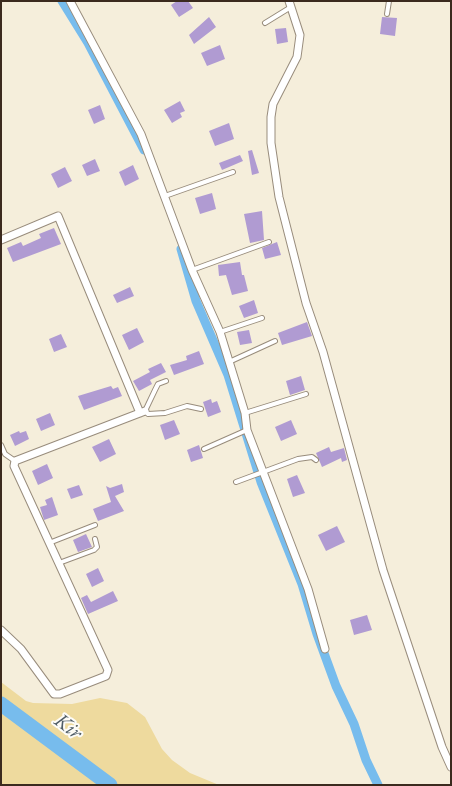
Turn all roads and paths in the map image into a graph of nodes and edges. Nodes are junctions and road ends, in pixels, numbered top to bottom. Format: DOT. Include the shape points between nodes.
graph roads {
  1 [pos="70,1"];
  2 [pos="389,1"];
  3 [pos="290,4"];
  4 [pos="387,14"];
  5 [pos="266,24"];
  6 [pos="233,172"];
  7 [pos="165,196"];
  8 [pos="1,240"];
  9 [pos="269,242"];
  10 [pos="192,270"];
  11 [pos="262,318"];
  12 [pos="220,332"];
  13 [pos="275,341"];
  14 [pos="229,362"];
  15 [pos="166,381"];
  16 [pos="306,394"];
  17 [pos="201,409"];
  18 [pos="143,412"];
  19 [pos="245,413"];
  20 [pos="247,430"];
  21 [pos="1,445"];
  22 [pos="204,449"];
  23 [pos="316,460"];
  24 [pos="15,461"];
  25 [pos="263,472"];
  26 [pos="236,482"];
  27 [pos="95,525"];
  28 [pos="95,539"];
  29 [pos="49,543"];
  30 [pos="59,563"];
  31 [pos="1,630"];
  32 [pos="325,650"];
  33 [pos="451,768"];
  1 -- 7 [label="street" via="140,134"];
  2 -- 4 [label="lane"];
  3 -- 5 [label="lane"];
  3 -- 33 [label="street" via="300,35 299,46 292,70 273,104 271,117 279,197 383,570"];
  6 -- 7 [label="lane"];
  7 -- 10 [label="street"];
  8 -- 18 [label="street" via="58,216"];
  9 -- 10 [label="lane"];
  10 -- 12 [label="street"];
  11 -- 12 [label="lane"];
  12 -- 14 [label="street"];
  13 -- 14 [label="lane"];
  14 -- 19 [label="street"];
  15 -- 18 [label="lane" via="158,384"];
  16 -- 19 [label="lane"];
  17 -- 18 [label="lane" via="187,406 159,414"];
  18 -- 24 [label="street"];
  19 -- 20 [label="street"];
  20 -- 22 [label="lane"];
  20 -- 25 [label="street"];
  21 -- 24 [label="lane" via="5,454"];
  23 -- 25 [label="lane" via="312,457 298,459"];
  24 -- 29 [label="street" via="14,466"];
  25 -- 26 [label="lane"];
  25 -- 32 [label="street" via="308,589"];
  27 -- 29 [label="lane"];
  28 -- 30 [label="lane" via="97,546 94,550"];
  29 -- 30 [label="street"];
  30 -- 31 [label="street" via="108,670 106,676 54,694 22,649"];
}
